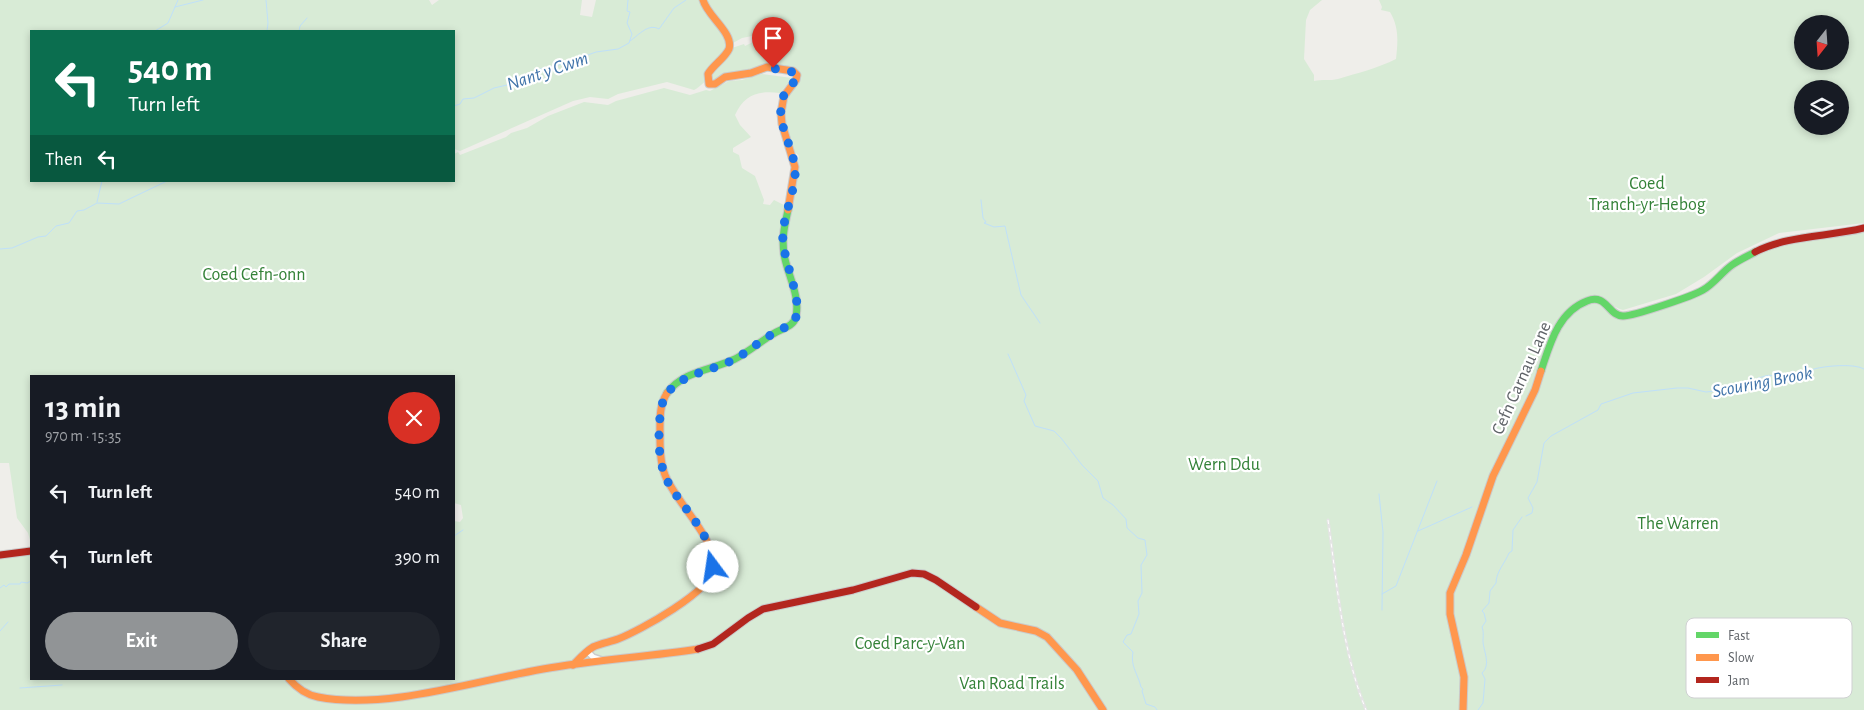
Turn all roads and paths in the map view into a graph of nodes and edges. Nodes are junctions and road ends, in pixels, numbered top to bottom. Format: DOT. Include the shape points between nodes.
graph roads {
  1 [pos="703,0"];
  2 [pos="1864,228"];
  3 [pos="30,551"];
  4 [pos="0,555"];
  5 [pos="588,652"];
  6 [pos="605,662"];
  7 [pos="573,665"];
  8 [pos="290,680"];
  9 [pos="1103,710"];
  10 [pos="1463,710"];
  1 -- 5 [label="street" via="707,12 730,42 729,50 708,74 709,84 767,67 793,71 798,75 784,96 781,113 795,167 783,227 783,245 798,310 791,325 734,360 688,377 673,386 664,397 660,417 662,465 670,485 706,539 713,560 712,573 700,589 678,605 626,635"];
  2 -- 10 [label="street, Cefn Carnau Lane" via="1763,248 1733,264 1703,290 1644,311 1617,315 1596,299 1587,301 1565,316 1553,334 1535,390 1493,476 1450,593 1450,614 1464,676"];
  3 -- 4 [label="street"];
  5 -- 6 [label="street"];
  5 -- 7 [label="street"];
  6 -- 7 [label="street"];
  6 -- 9 [label="street" via="705,648 719,641 752,613 763,609 918,573 936,580 1000,623 1047,637 1077,670"];
  7 -- 8 [label="street" via="519,674 444,695 382,704 332,702 306,692"];
}
